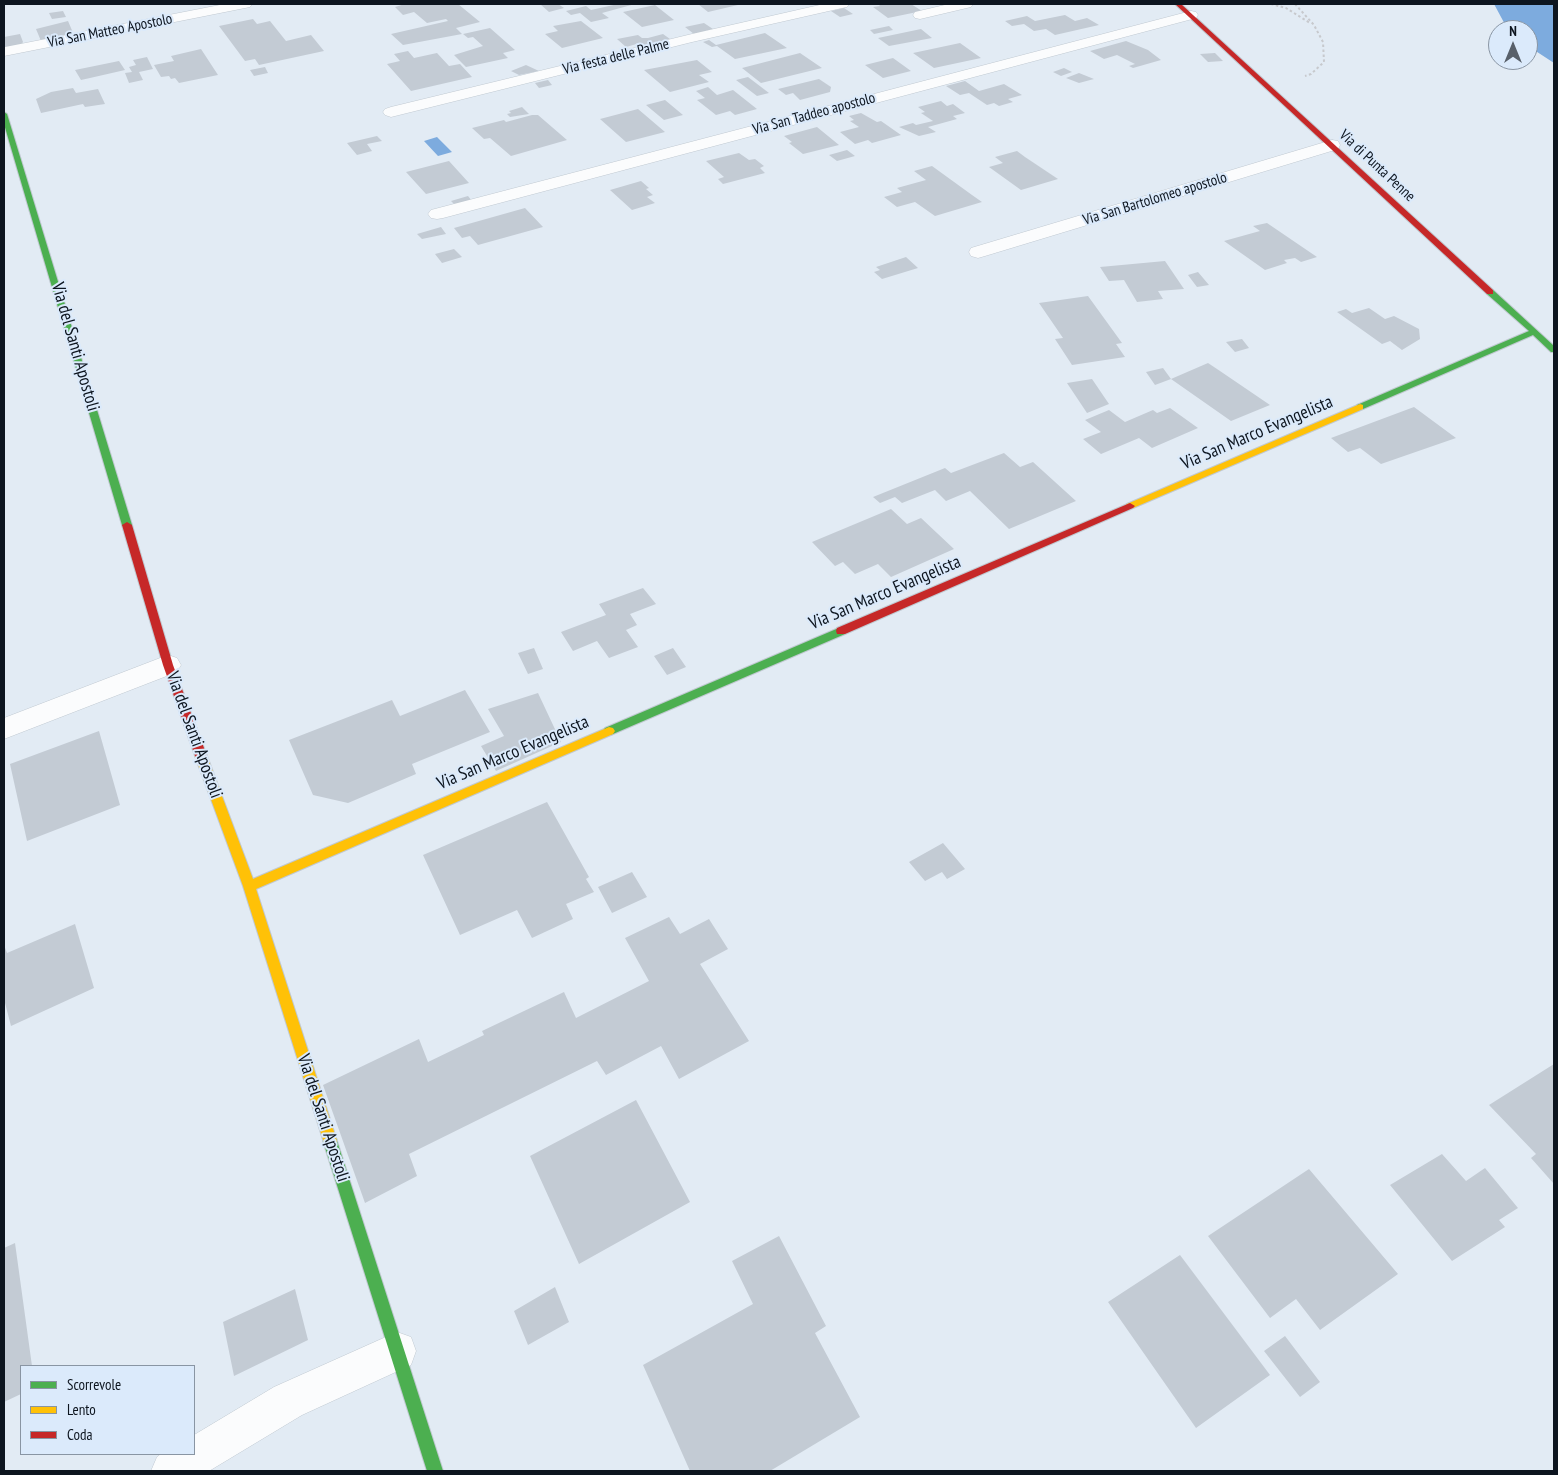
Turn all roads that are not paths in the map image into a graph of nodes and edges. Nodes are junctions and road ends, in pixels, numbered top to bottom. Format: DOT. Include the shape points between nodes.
graph roads {
  1 [pos="245,4"];
  2 [pos="842,4"];
  3 [pos="966,4"];
  4 [pos="1178,4"];
  5 [pos="1191,14"];
  6 [pos="920,15"];
  7 [pos="5,52"];
  8 [pos="391,112"];
  9 [pos="4,114"];
  10 [pos="1332,145"];
  11 [pos="437,214"];
  12 [pos="978,252"];
  13 [pos="1534,332"];
  14 [pos="1554,350"];
  15 [pos="168,665"];
  16 [pos="4,729"];
  17 [pos="249,886"];
  18 [pos="397,1351"];
  19 [pos="170,1471"];
  20 [pos="435,1471"];
  1 -- 7 [label="street, Via San Matteo Apostolo"];
  2 -- 8 [label="street, Via festa delle Palme"];
  3 -- 6 [label="street"];
  4 -- 5 [label="street, Via di Punta Penne"];
  5 -- 10 [label="street, Via di Punta Penne"];
  5 -- 11 [label="street, Via San Taddeo apostolo"];
  9 -- 15 [label="street, Via del Santi Apostoli"];
  10 -- 12 [label="street, Via San Bartolomeo apostolo"];
  10 -- 13 [label="street, Via di Punta Penne"];
  13 -- 14 [label="street, Via di Punta Penne"];
  13 -- 17 [label="street, Via San Marco Evangelista"];
  15 -- 16 [label="street"];
  15 -- 17 [label="street, Via del Santi Apostoli"];
  17 -- 18 [label="street, Via del Santi Apostoli"];
  18 -- 19 [label="street" via="288,1401"];
  18 -- 20 [label="street, Via del Santi Apostoli"];
}
